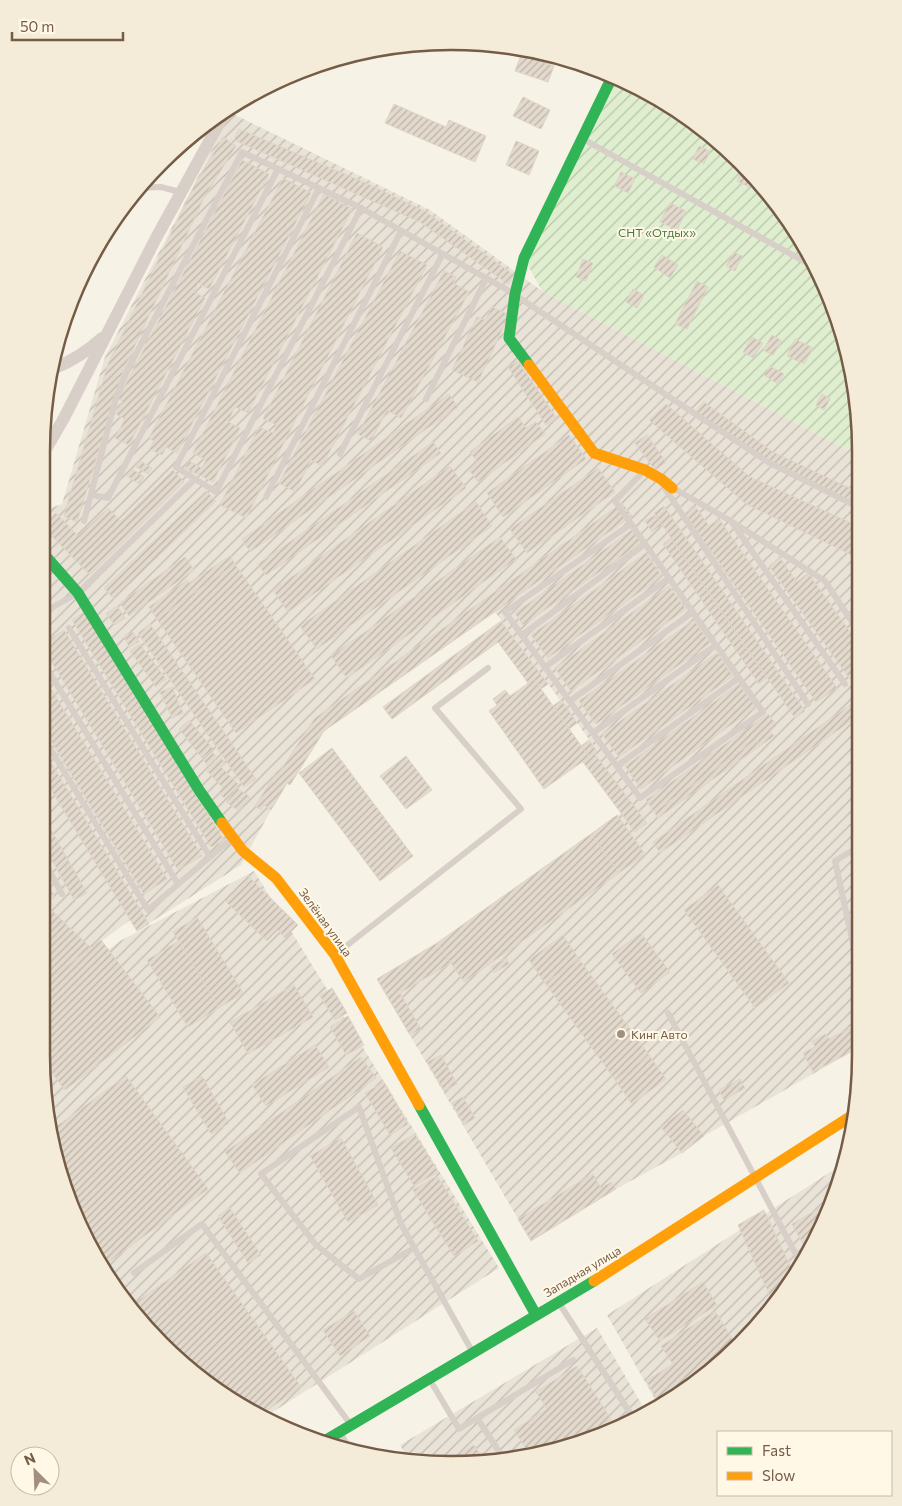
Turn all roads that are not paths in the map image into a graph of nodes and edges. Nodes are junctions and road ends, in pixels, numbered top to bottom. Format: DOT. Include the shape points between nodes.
graph roads {
  1 [pos="609,83"];
  2 [pos="217,126"];
  3 [pos="582,138"];
  4 [pos="278,169"];
  5 [pos="150,188"];
  6 [pos="319,188"];
  7 [pos="180,192"];
  8 [pos="361,208"];
  9 [pos="401,231"];
  10 [pos="442,254"];
  11 [pos="804,261"];
  12 [pos="486,279"];
  13 [pos="514,294"];
  14 [pos="109,331"];
  15 [pos="60,366"];
  16 [pos="426,399"];
  17 [pos="50,440"];
  18 [pos="340,454"];
  19 [pos="645,470"];
  20 [pos="657,477"];
  21 [pos="195,479"];
  22 [pos="672,488"];
  23 [pos="92,495"];
  24 [pos="266,497"];
  25 [pos="852,504"];
  26 [pos="84,521"];
  27 [pos="731,521"];
  28 [pos="631,524"];
  29 [pos="645,544"];
  30 [pos="50,563"];
  31 [pos="669,578"];
  32 [pos="78,593"];
  33 [pos="50,609"];
  34 [pos="693,612"];
  35 [pos="852,622"];
  36 [pos="69,628"];
  37 [pos="522,635"];
  38 [pos="716,645"];
  39 [pos="545,667"];
  40 [pos="488,668"];
  41 [pos="50,673"];
  42 [pos="739,678"];
  43 [pos="846,684"];
  44 [pos="570,701"];
  45 [pos="808,704"];
  46 [pos="593,733"];
  47 [pos="50,748"];
  48 [pos="617,766"];
  49 [pos="232,838"];
  50 [pos="852,851"];
  51 [pos="210,857"];
  52 [pos="50,872"];
  53 [pos="178,884"];
  54 [pos="62,894"];
  55 [pos="852,939"];
  56 [pos="335,955"];
  57 [pos="668,1013"];
  58 [pos="847,1119"];
  59 [pos="756,1178"];
  60 [pos="414,1248"];
  61 [pos="797,1257"];
  62 [pos="134,1273"];
  63 [pos="558,1302"];
  64 [pos="536,1315"];
  65 [pos="473,1352"];
  66 [pos="573,1360"];
  67 [pos="429,1379"];
  68 [pos="630,1414"];
  69 [pos="477,1418"];
  70 [pos="352,1426"];
  71 [pos="340,1432"];
  72 [pos="331,1437"];
  73 [pos="345,1442"];
  74 [pos="500,1453"];
  1 -- 3 [label="street"];
  2 -- 7 [label="street"];
  3 -- 11 [label="lane"];
  3 -- 13 [label="street" via="524,258"];
  4 -- 6 [label="lane"];
  4 -- 23 [label="lane" via="108,498"];
  4 -- 23 [label="lane" via="242,152 127,371 116,398"];
  5 -- 7 [label="lane"];
  6 -- 8 [label="lane"];
  6 -- 21 [label="lane" via="176,468"];
  7 -- 14 [label="street"];
  8 -- 9 [label="lane"];
  8 -- 21 [label="lane" via="216,492"];
  9 -- 10 [label="lane"];
  9 -- 24 [label="lane"];
  10 -- 12 [label="lane"];
  10 -- 18 [label="lane"];
  12 -- 13 [label="lane"];
  12 -- 16 [label="lane"];
  13 -- 19 [label="street" via="508,344 594,453"];
  13 -- 25 [label="lane" via="768,462"];
  14 -- 15 [label="street" via="92,348"];
  14 -- 17 [label="street"];
  19 -- 20 [label="street"];
  19 -- 28 [label="lane" via="615,501"];
  20 -- 22 [label="street"];
  20 -- 45 [label="lane"];
  21 -- 32 [label="lane"];
  22 -- 27 [label="lane"];
  23 -- 26 [label="lane"];
  27 -- 35 [label="lane" via="825,580"];
  27 -- 43 [label="lane"];
  28 -- 29 [label="lane"];
  28 -- 37 [label="lane" via="505,612"];
  29 -- 31 [label="lane"];
  29 -- 37 [label="lane"];
  30 -- 32 [label="street, Зелёная улица"];
  31 -- 34 [label="lane"];
  31 -- 39 [label="lane"];
  32 -- 33 [label="lane"];
  32 -- 49 [label="street, Зелёная улица"];
  34 -- 38 [label="lane"];
  34 -- 44 [label="lane"];
  36 -- 51 [label="lane"];
  37 -- 39 [label="lane"];
  38 -- 42 [label="lane"];
  38 -- 46 [label="lane"];
  39 -- 44 [label="lane"];
  40 -- 56 [label="lane" via="435,708 521,809"];
  41 -- 53 [label="lane"];
  42 -- 48 [label="lane"];
  42 -- 48 [label="lane" via="763,712 640,798"];
  44 -- 46 [label="lane"];
  46 -- 48 [label="lane"];
  47 -- 53 [label="lane" via="148,910"];
  49 -- 51 [label="lane"];
  49 -- 56 [label="street, Зелёная улица" via="276,878"];
  50 -- 55 [label="lane" via="835,861"];
  51 -- 53 [label="lane"];
  52 -- 54 [label="lane"];
  56 -- 64 [label="street, Зелёная улица"];
  57 -- 59 [label="lane"];
  58 -- 59 [label="street, Западная улица"];
  59 -- 61 [label="lane"];
  59 -- 63 [label="street, Западная улица"];
  60 -- 60 [label="lane" via="401,1224 359,1107 261,1174 316,1245 359,1279"];
  60 -- 65 [label="lane"];
  62 -- 70 [label="lane" via="202,1224"];
  63 -- 64 [label="street, Западная улица"];
  63 -- 68 [label="lane"];
  64 -- 65 [label="street, Западная улица"];
  65 -- 67 [label="street, Западная улица"];
  66 -- 69 [label="lane"];
  67 -- 69 [label="lane" via="459,1429"];
  67 -- 70 [label="street, Западная улица"];
  69 -- 74 [label="lane"];
  70 -- 71 [label="street, Западная улица"];
  71 -- 72 [label="street, Западная улица"];
  71 -- 73 [label="lane"];
}
